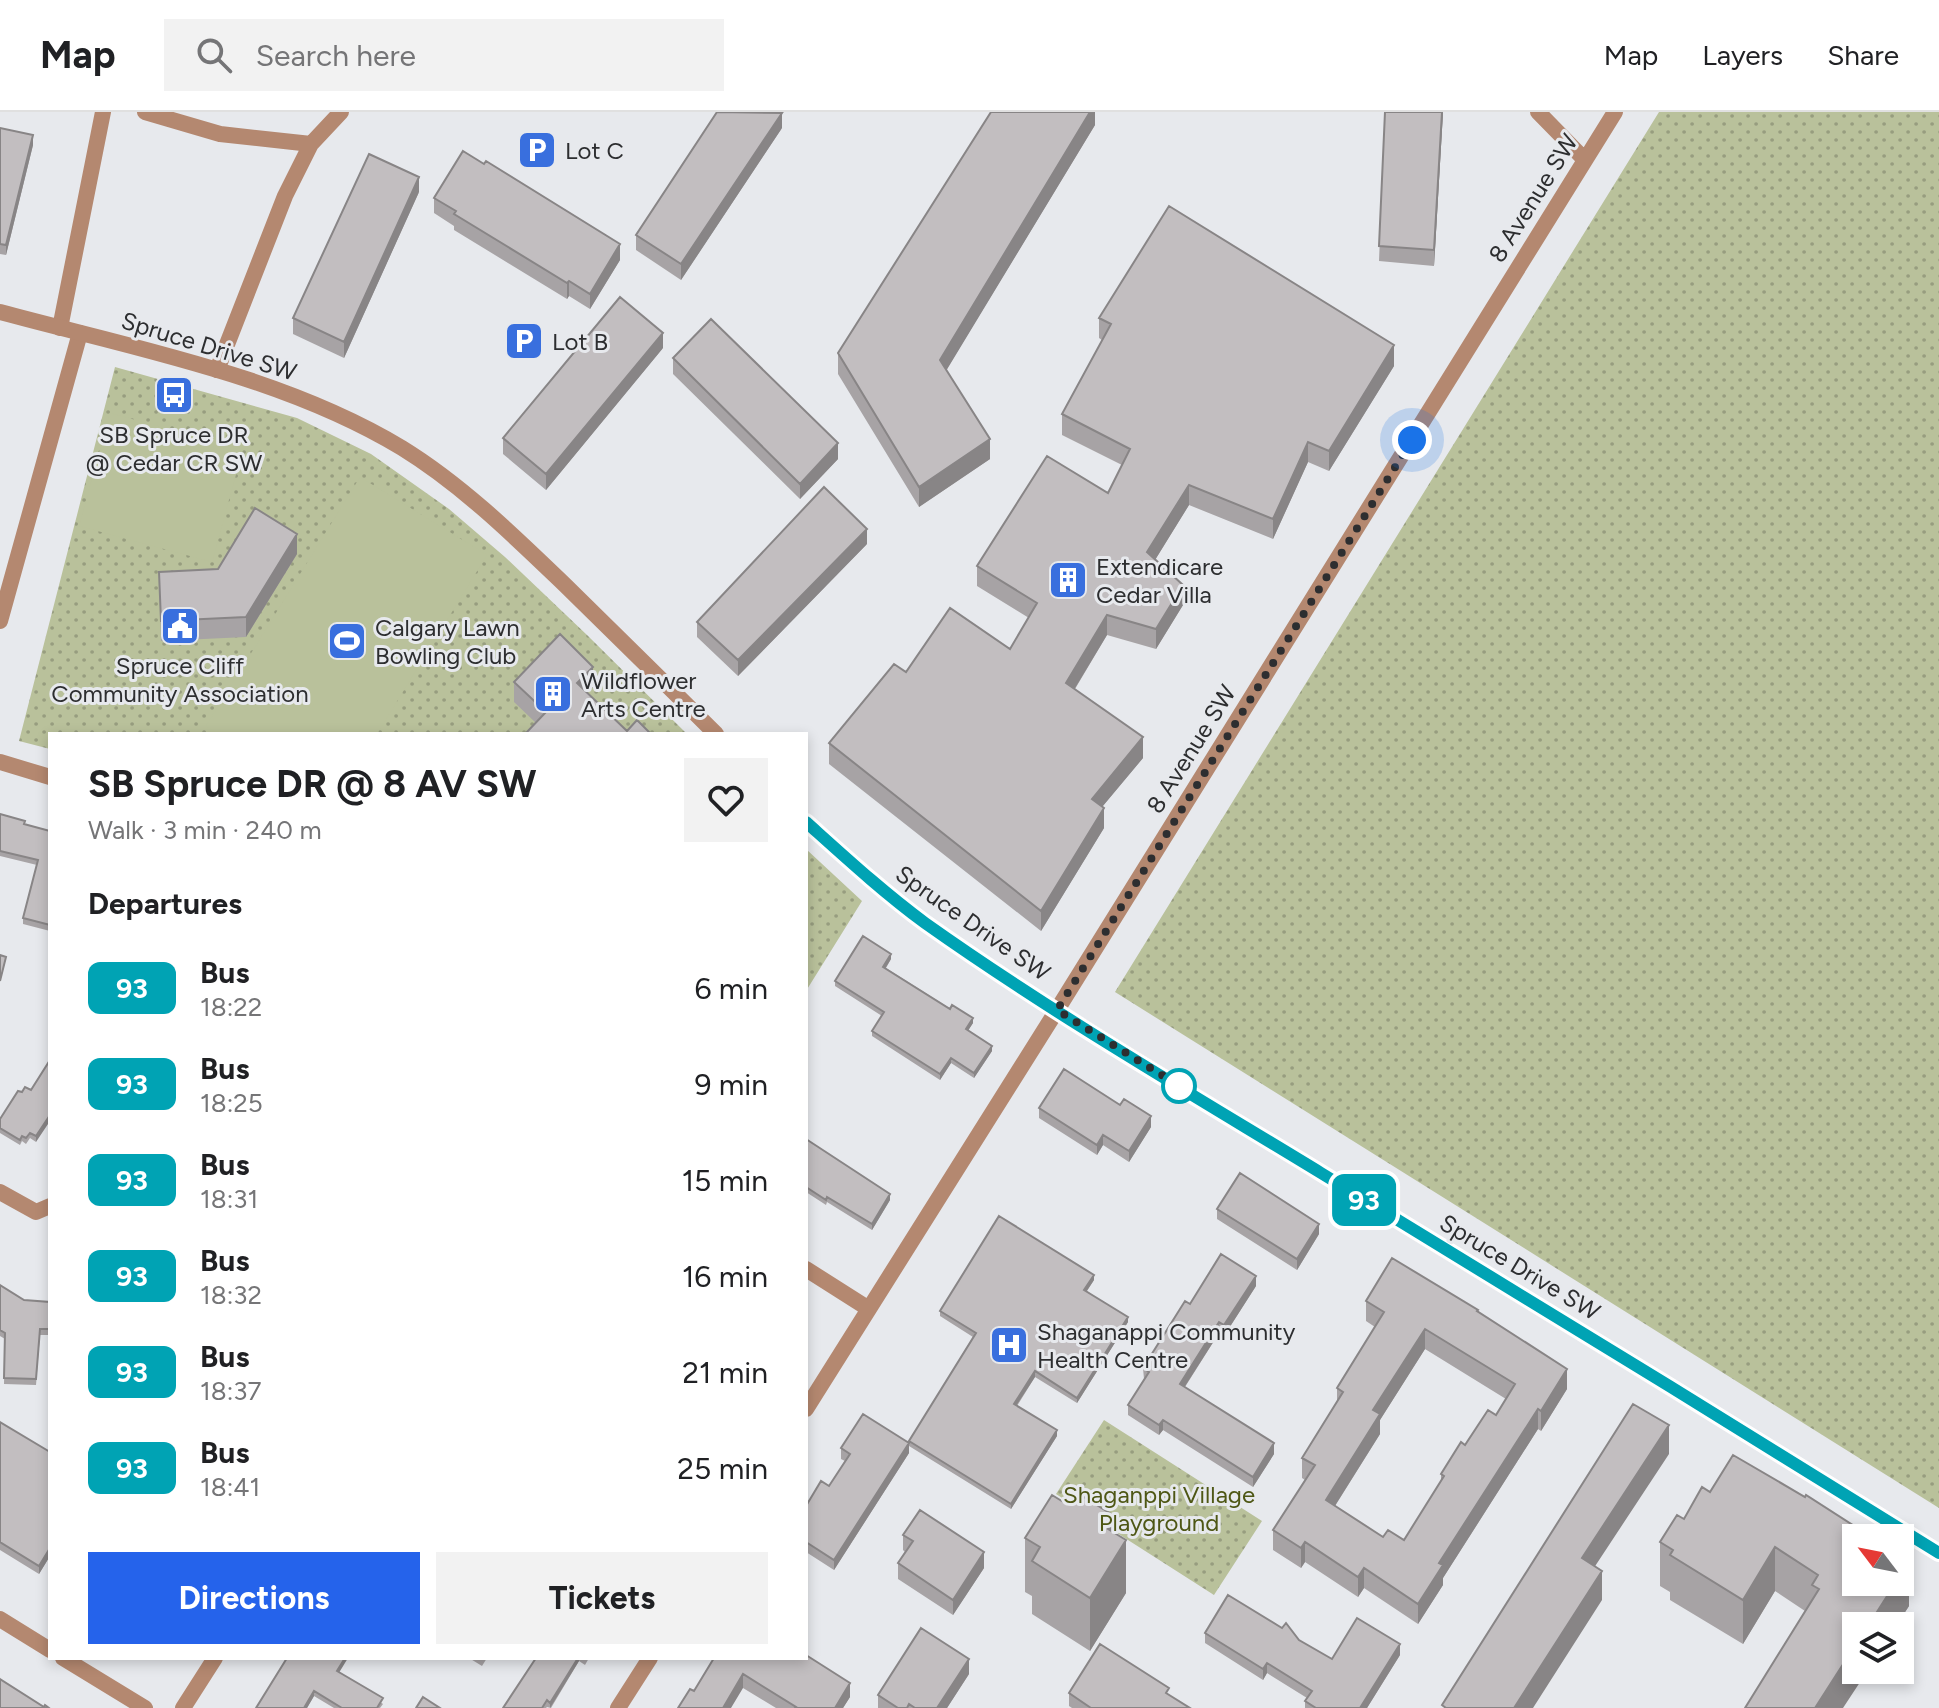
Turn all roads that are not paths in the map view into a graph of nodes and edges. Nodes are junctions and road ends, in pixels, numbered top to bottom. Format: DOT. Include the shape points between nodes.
graph roads {
  1 [pos="103,112"];
  2 [pos="145,112"];
  3 [pos="341,112"];
  4 [pos="1538,112"];
  5 [pos="1615,112"];
  6 [pos="311,144"];
  7 [pos="1585,160"];
  8 [pos="0,314"];
  9 [pos="60,328"];
  10 [pos="80,333"];
  11 [pos="217,370"];
  12 [pos="0,621"];
  13 [pos="714,732"];
  14 [pos="0,762"];
  15 [pos="48,776"];
  16 [pos="808,824"];
  17 [pos="1057,1010"];
  18 [pos="0,1192"];
  19 [pos="48,1207"];
  20 [pos="808,1270"];
  21 [pos="869,1309"];
  22 [pos="808,1406"];
  23 [pos="1939,1553"];
  24 [pos="0,1619"];
  25 [pos="48,1649"];
  26 [pos="66,1660"];
  27 [pos="214,1660"];
  28 [pos="649,1660"];
  29 [pos="145,1708"];
  30 [pos="183,1708"];
  31 [pos="618,1708"];
  1 -- 9 [label="street"];
  2 -- 6 [label="street" via="220,134"];
  3 -- 6 [label="street"];
  4 -- 7 [label="street"];
  5 -- 7 [label="street, 8 Avenue SW"];
  6 -- 11 [label="street" via="285,196"];
  7 -- 17 [label="street, 8 Avenue SW"];
  8 -- 9 [label="street, Spruce Drive SW"];
  9 -- 10 [label="street, Spruce Drive SW"];
  10 -- 11 [label="street, Spruce Drive SW"];
  10 -- 12 [label="street"];
  11 -- 13 [label="street, Spruce Drive SW" via="361,425 432,468 546,566"];
  14 -- 15 [label="street"];
  16 -- 17 [label="street, Spruce Drive SW" via="925,922"];
  17 -- 21 [label="street, 8 Avenue SW"];
  17 -- 23 [label="street, Spruce Drive SW"];
  18 -- 19 [label="street" via="36,1212"];
  20 -- 21 [label="street"];
  21 -- 22 [label="street, 8 Avenue SW"];
  24 -- 25 [label="street"];
  26 -- 29 [label="street"];
  27 -- 30 [label="street"];
  28 -- 31 [label="street"];
}
